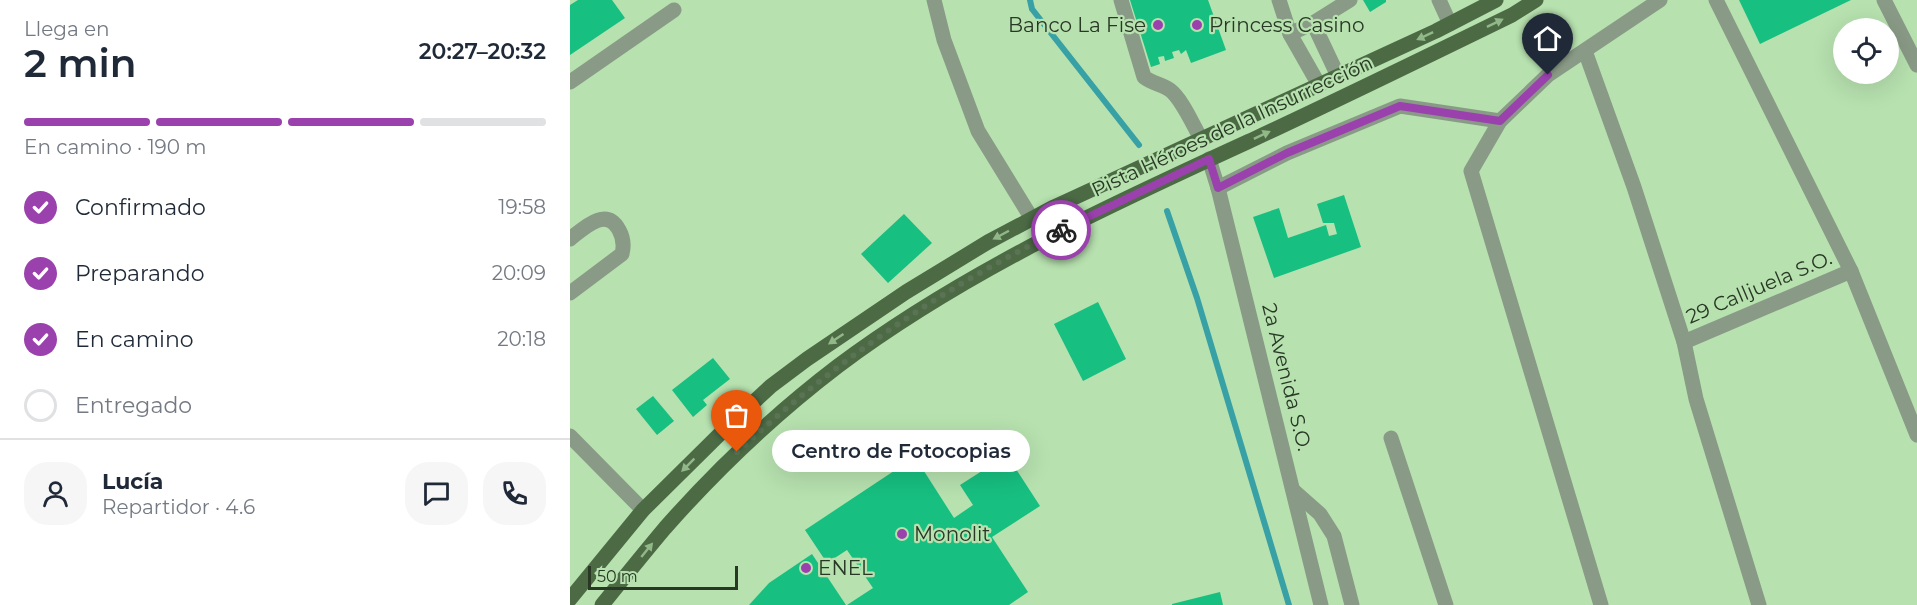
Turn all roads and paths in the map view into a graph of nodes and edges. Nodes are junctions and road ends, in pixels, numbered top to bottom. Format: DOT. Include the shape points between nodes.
graph roads {
  1 [pos="934,0"];
  2 [pos="1121,0"];
  3 [pos="1280,0"];
  4 [pos="1350,0"];
  5 [pos="1439,0"];
  6 [pos="1496,0"];
  7 [pos="1536,0"];
  8 [pos="1660,0"];
  9 [pos="1716,0"];
  10 [pos="1884,0"];
  11 [pos="674,10"];
  12 [pos="1313,23"];
  13 [pos="1450,24"];
  14 [pos="1290,34"];
  15 [pos="1585,51"];
  16 [pos="1917,65"];
  17 [pos="1338,76"];
  18 [pos="570,82"];
  19 [pos="1319,85"];
  20 [pos="1500,121"];
  21 [pos="1201,139"];
  22 [pos="1209,159"];
  23 [pos="1218,188"];
  24 [pos="1032,219"];
  25 [pos="570,239"];
  26 [pos="1851,271"];
  27 [pos="570,293"];
  28 [pos="1683,342"];
  29 [pos="1917,435"];
  30 [pos="570,436"];
  31 [pos="1391,438"];
  32 [pos="1294,491"];
  33 [pos="643,510"];
  34 [pos="570,599"];
  35 [pos="603,605"];
  36 [pos="1322,605"];
  37 [pos="1352,605"];
  38 [pos="1446,605"];
  39 [pos="1601,605"];
  40 [pos="1759,605"];
  1 -- 24 [label="street" via="944,40 978,131"];
  2 -- 21 [label="street" via="1144,77 1175,94"];
  3 -- 14 [label="street"];
  4 -- 12 [label="street"];
  5 -- 13 [label="street"];
  6 -- 13 [label="main road, Pista Héroes de la Insurrección"];
  22 -- 7 [label="main road, Pista Héroes de la Insurrección, one-way" via="1357,91"];
  8 -- 15 [label="street"];
  9 -- 26 [label="street"];
  10 -- 16 [label="street"];
  11 -- 18 [label="street"];
  12 -- 14 [label="street"];
  12 -- 17 [label="street"];
  13 -- 17 [label="main road, Pista Héroes de la Insurrección, one-way"];
  14 -- 19 [label="street"];
  15 -- 20 [label="street" via="1548,75"];
  15 -- 28 [label="street" via="1634,187"];
  17 -- 19 [label="main road, Pista Héroes de la Insurrección"];
  19 -- 21 [label="main road, Pista Héroes de la Insurrección"];
  20 -- 23 [label="street" via="1400,106 1287,153"];
  20 -- 39 [label="street" via="1471,171"];
  21 -- 24 [label="main road, Pista Héroes de la Insurrección"];
  22 -- 23 [label="street, 2a Avenida S.O."];
  35 -- 22 [label="main road, Pista Héroes de la Insurrección, one-way" via="665,528 737,452 839,366 988,268"];
  23 -- 32 [label="street, 2a Avenida S.O."];
  24 -- 33 [label="main road, Pista Héroes de la Insurrección, one-way" via="906,292 807,359 771,386"];
  25 -- 27 [label="street" via="591,222 603,218 613,222 624,246 622,254"];
  26 -- 28 [label="street, 29 Calljuela S.O."];
  26 -- 29 [label="street"];
  28 -- 40 [label="street" via="1696,399"];
  30 -- 33 [label="street"];
  31 -- 38 [label="street"];
  32 -- 36 [label="street, 2a Avenida S.O."];
  32 -- 37 [label="street" via="1320,514 1334,536"];
  33 -- 34 [label="main road, Pista Héroes de la Insurrección"];
}
